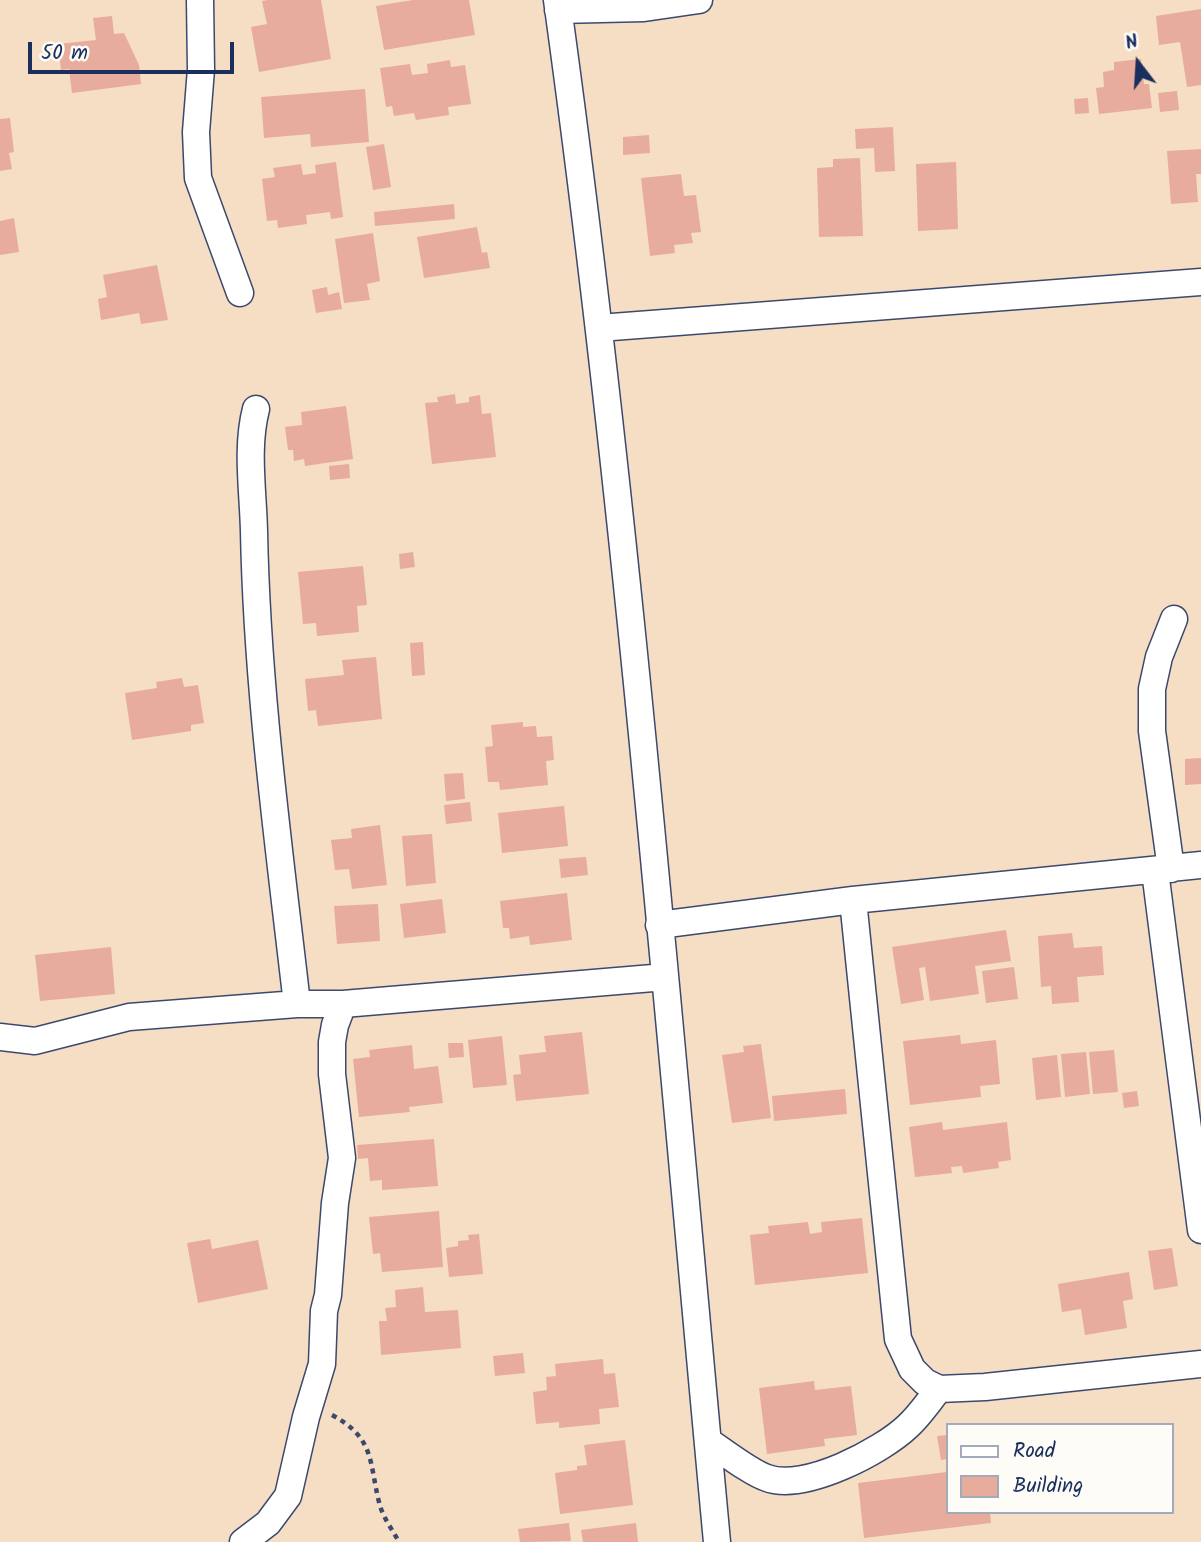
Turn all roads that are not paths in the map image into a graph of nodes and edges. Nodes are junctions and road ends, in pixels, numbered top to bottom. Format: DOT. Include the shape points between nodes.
graph roads {
  1 [pos="200,0"];
  2 [pos="699,0"];
  3 [pos="558,5"];
  4 [pos="1201,282"];
  5 [pos="240,293"];
  6 [pos="599,328"];
  7 [pos="256,409"];
  8 [pos="1174,619"];
  9 [pos="1201,865"];
  10 [pos="1163,870"];
  11 [pos="853,900"];
  12 [pos="659,925"];
  13 [pos="665,977"];
  14 [pos="297,1004"];
  15 [pos="343,1004"];
  16 [pos="0,1037"];
  17 [pos="1201,1230"];
  18 [pos="1201,1364"];
  19 [pos="940,1389"];
  20 [pos="708,1441"];
  21 [pos="243,1542"];
  22 [pos="717,1542"];
  1 -- 5 [label="street" via="197,170"];
  2 -- 3 [label="street" via="644,8"];
  3 -- 6 [label="street"];
  4 -- 6 [label="street"];
  6 -- 12 [label="street"];
  7 -- 14 [label="street" via="251,438 255,579 270,772"];
  8 -- 10 [label="street" via="1152,689"];
  9 -- 10 [label="street"];
  10 -- 11 [label="street"];
  10 -- 17 [label="street"];
  11 -- 12 [label="street"];
  11 -- 19 [label="street" via="898,1339 912,1369"];
  12 -- 13 [label="street"];
  13 -- 15 [label="street"];
  13 -- 20 [label="street"];
  14 -- 15 [label="street"];
  14 -- 16 [label="street" via="129,1017 35,1041"];
  15 -- 21 [label="street" via="332,1042 342,1158 323,1354 288,1496 268,1522"];
  18 -- 19 [label="street"];
  19 -- 20 [label="street" via="908,1426 881,1448 817,1476 767,1479"];
  20 -- 22 [label="street"];
}
